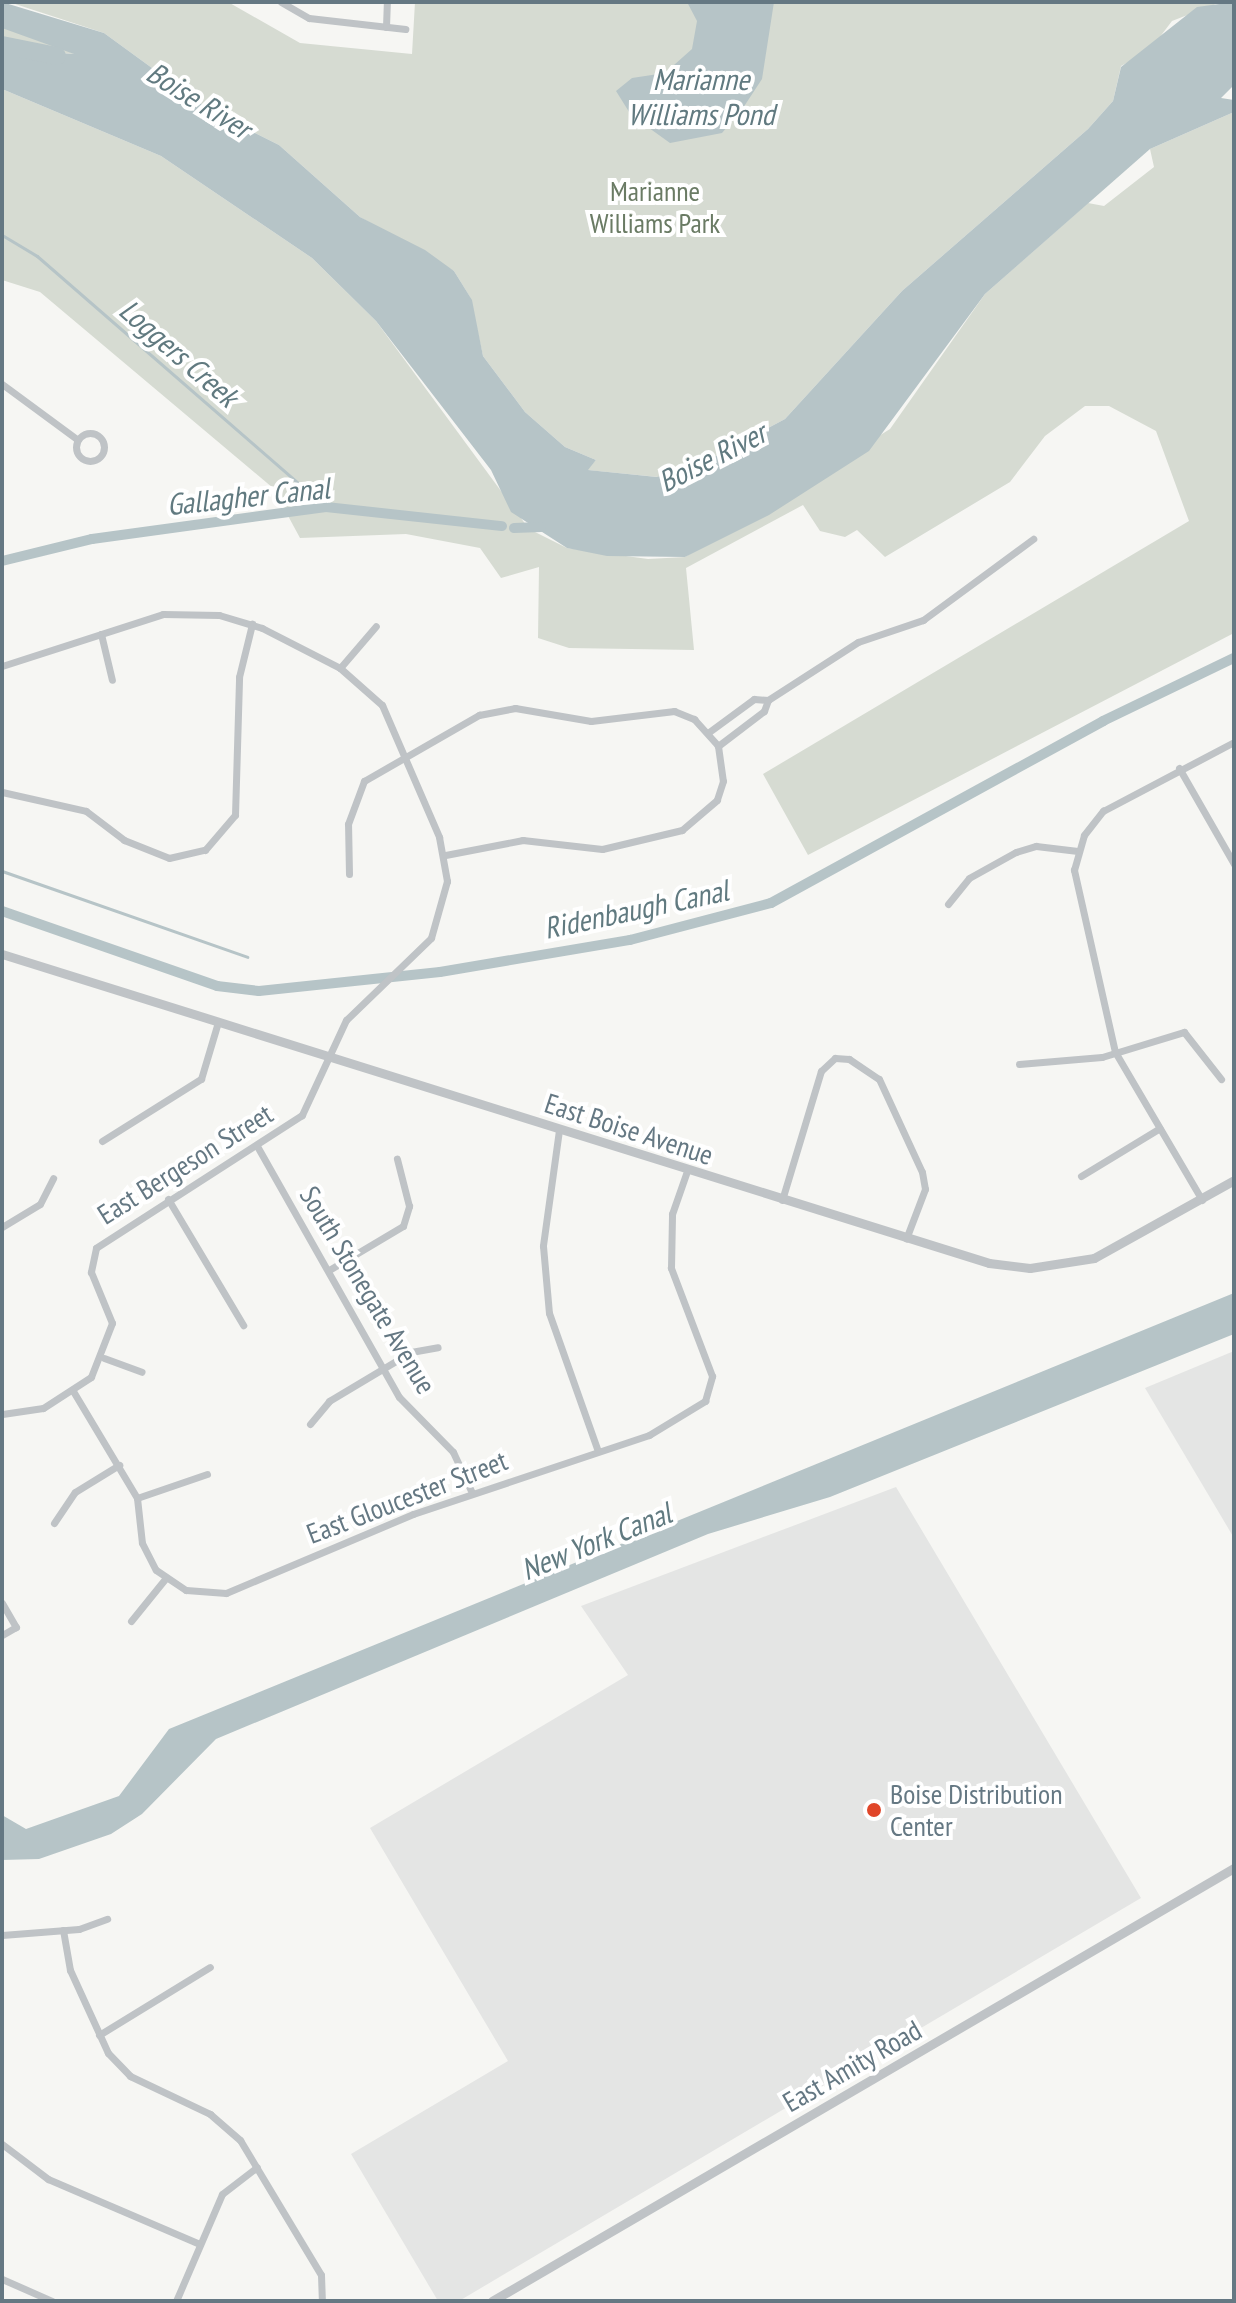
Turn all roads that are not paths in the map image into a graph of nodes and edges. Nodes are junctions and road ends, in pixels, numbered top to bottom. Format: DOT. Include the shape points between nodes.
graph roads {
  1 [pos="281,2"];
  2 [pos="387,2"];
  3 [pos="386,27"];
  4 [pos="405,29"];
  5 [pos="2,384"];
  6 [pos="78,440"];
  7 [pos="1033,539"];
  8 [pos="252,624"];
  9 [pos="376,626"];
  10 [pos="101,634"];
  11 [pos="2,666"];
  12 [pos="340,668"];
  13 [pos="112,680"];
  14 [pos="768,700"];
  15 [pos="709,732"];
  16 [pos="1234,742"];
  17 [pos="718,746"];
  18 [pos="407,751"];
  19 [pos="1179,768"];
  20 [pos="2,792"];
  21 [pos="1078,851"];
  22 [pos="445,855"];
  23 [pos="1234,864"];
  24 [pos="349,874"];
  25 [pos="948,904"];
  26 [pos="2,954"];
  27 [pos="218,1022"];
  28 [pos="1115,1052"];
  29 [pos="326,1056"];
  30 [pos="1019,1064"];
  31 [pos="1221,1079"];
  32 [pos="1160,1128"];
  33 [pos="559,1130"];
  34 [pos="102,1141"];
  35 [pos="257,1146"];
  36 [pos="397,1159"];
  37 [pos="687,1171"];
  38 [pos="1081,1176"];
  39 [pos="53,1178"];
  40 [pos="1234,1180"];
  41 [pos="168,1199"];
  42 [pos="782,1200"];
  43 [pos="1202,1200"];
  44 [pos="2,1227"];
  45 [pos="906,1239"];
  46 [pos="329,1270"];
  47 [pos="243,1325"];
  48 [pos="438,1347"];
  49 [pos="104,1358"];
  50 [pos="383,1369"];
  51 [pos="142,1372"];
  52 [pos="73,1391"];
  53 [pos="2,1414"];
  54 [pos="310,1424"];
  55 [pos="598,1451"];
  56 [pos="119,1465"];
  57 [pos="207,1474"];
  58 [pos="472,1493"];
  59 [pos="137,1498"];
  60 [pos="54,1523"];
  61 [pos="165,1579"];
  62 [pos="2,1603"];
  63 [pos="131,1621"];
  64 [pos="2,1635"];
  65 [pos="1234,1868"];
  66 [pos="107,1919"];
  67 [pos="63,1930"];
  68 [pos="2,1935"];
  69 [pos="210,1967"];
  70 [pos="99,2035"];
  71 [pos="2,2144"];
  72 [pos="257,2167"];
  73 [pos="200,2244"];
  74 [pos="2,2279"];
  75 [pos="52,2301"];
  76 [pos="176,2301"];
  77 [pos="322,2301"];
  78 [pos="492,2301"];
  1 -- 3 [label="street" via="309,18"];
  2 -- 3 [label="street"];
  3 -- 4 [label="street"];
  5 -- 6 [label="street"];
  6 -- 6 [label="street" via="84,460 101,456 98,435"];
  7 -- 14 [label="street" via="923,620 858,642"];
  8 -- 10 [label="street" via="186,612"];
  8 -- 12 [label="street"];
  8 -- 20 [label="street" via="239,677 235,815 205,850 169,858 124,840 86,811"];
  9 -- 12 [label="street"];
  10 -- 11 [label="street"];
  10 -- 13 [label="street"];
  12 -- 18 [label="street" via="382,705"];
  14 -- 15 [label="street" via="754,699"];
  14 -- 17 [label="street" via="764,711"];
  15 -- 17 [label="street"];
  15 -- 18 [label="street" via="674,711 591,721 515,708 479,715"];
  16 -- 19 [label="street"];
  17 -- 22 [label="street" via="723,781 717,800 682,830 602,849 523,840"];
  18 -- 22 [label="street"];
  18 -- 24 [label="street" via="373,771 356,792"];
  19 -- 21 [label="street" via="1103,811"];
  19 -- 23 [label="street"];
  21 -- 25 [label="street" via="1036,846 1016,852 969,878"];
  21 -- 28 [label="street" via="1084,927"];
  22 -- 29 [label="street, East Bergeson Street" via="439,921 409,966 369,996"];
  26 -- 27 [label="street, East Boise Avenue"];
  27 -- 29 [label="street, East Boise Avenue"];
  27 -- 34 [label="street" via="201,1079"];
  28 -- 30 [label="street"];
  28 -- 31 [label="street" via="1184,1032"];
  28 -- 32 [label="street"];
  29 -- 33 [label="street, East Boise Avenue"];
  29 -- 35 [label="street, East Bergeson Street" via="302,1115"];
  32 -- 38 [label="street"];
  32 -- 43 [label="street"];
  33 -- 37 [label="street, East Boise Avenue"];
  33 -- 55 [label="street" via="543,1246 549,1313"];
  35 -- 41 [label="street, East Bergeson Street"];
  35 -- 46 [label="street, South Stonegate Avenue"];
  36 -- 46 [label="street" via="409,1206 403,1226"];
  37 -- 42 [label="street, East Boise Avenue"];
  37 -- 55 [label="street, East Gloucester Street" via="672,1214 671,1268 712,1376 709,1396 664,1428"];
  39 -- 44 [label="street" via="40,1204"];
  40 -- 43 [label="street, East Boise Avenue"];
  41 -- 47 [label="street"];
  41 -- 49 [label="street, East Bergeson Street" via="115,1231 91,1260 112,1323"];
  42 -- 45 [label="street, East Boise Avenue"];
  42 -- 45 [label="street" via="821,1071 835,1058 879,1079 915,1155 925,1189"];
  43 -- 45 [label="street, East Boise Avenue" via="1121,1246 1069,1265 989,1263"];
  46 -- 50 [label="street, South Stonegate Avenue"];
  48 -- 50 [label="street"];
  49 -- 51 [label="street"];
  49 -- 52 [label="street"];
  50 -- 54 [label="street" via="329,1401"];
  50 -- 58 [label="street, South Stonegate Avenue" via="453,1452"];
  52 -- 53 [label="street" via="26,1414"];
  52 -- 56 [label="street"];
  55 -- 58 [label="street, East Gloucester Street"];
  56 -- 59 [label="street"];
  56 -- 60 [label="street" via="75,1492"];
  57 -- 59 [label="street"];
  58 -- 61 [label="street, East Gloucester Street" via="226,1593 205,1595"];
  59 -- 61 [label="street" via="142,1543"];
  61 -- 63 [label="street"];
  62 -- 64 [label="street" via="16,1627"];
  65 -- 78 [label="street, East Amity Road"];
  66 -- 67 [label="street"];
  67 -- 68 [label="street"];
  67 -- 70 [label="street" via="70,1970"];
  69 -- 70 [label="street"];
  70 -- 72 [label="street" via="130,2076 228,2126"];
  71 -- 73 [label="street" via="48,2179"];
  72 -- 73 [label="street" via="222,2194"];
  72 -- 77 [label="street" via="325,2286"];
  73 -- 76 [label="street"];
  74 -- 75 [label="street"];
}
